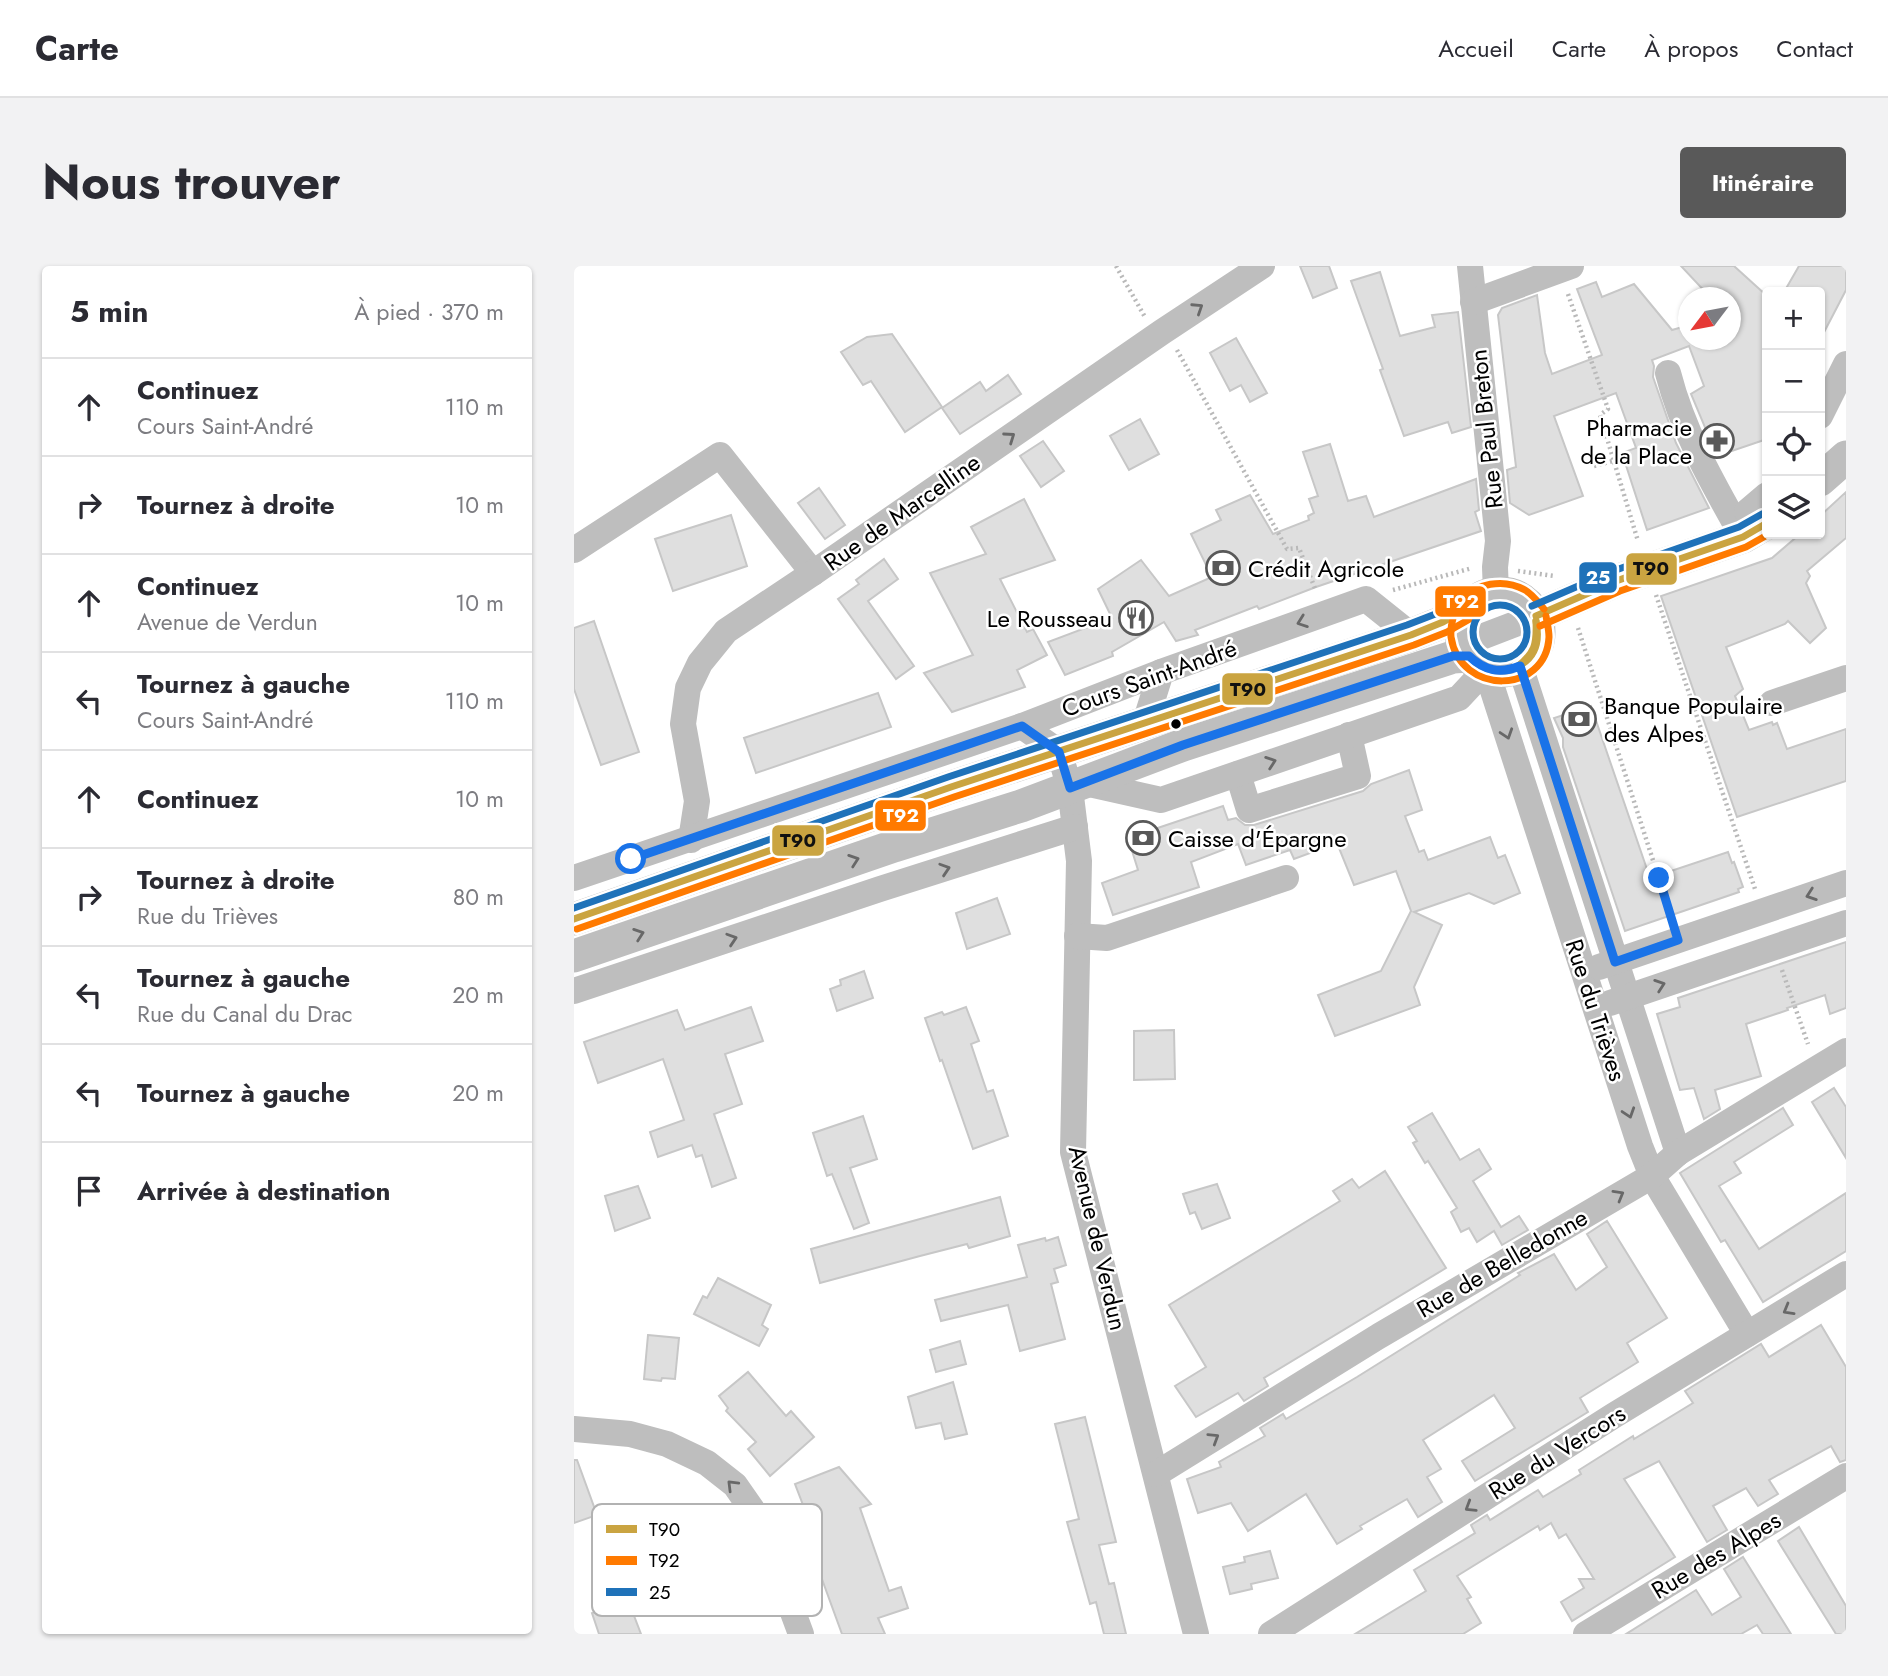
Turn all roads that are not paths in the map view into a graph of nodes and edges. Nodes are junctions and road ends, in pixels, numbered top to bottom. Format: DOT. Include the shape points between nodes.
graph roads {
  1 [pos="1262,266"];
  2 [pos="1470,266"];
  3 [pos="1565,268"];
  4 [pos="1473,302"];
  5 [pos="1846,364"];
  6 [pos="1668,373"];
  7 [pos="1822,413"];
  8 [pos="1846,457"];
  9 [pos="1825,476"];
  10 [pos="1756,517"];
  11 [pos="574,550"];
  12 [pos="813,573"];
  13 [pos="1483,600"];
  14 [pos="1536,616"];
  15 [pos="1411,635"];
  16 [pos="1473,656"];
  17 [pos="1520,666"];
  18 [pos="1161,672"];
  19 [pos="1846,678"];
  20 [pos="1772,703"];
  21 [pos="1145,723"];
  22 [pos="1022,726"];
  23 [pos="1349,736"];
  24 [pos="1059,752"];
  25 [pos="1238,774"];
  26 [pos="1077,786"];
  27 [pos="1076,827"];
  28 [pos="691,840"];
  29 [pos="894,846"];
  30 [pos="631,859"];
  31 [pos="574,878"];
  32 [pos="1286,878"];
  33 [pos="1846,883"];
  34 [pos="880,889"];
  35 [pos="618,904"];
  36 [pos="574,919"];
  37 [pos="1846,923"];
  38 [pos="1077,936"];
  39 [pos="574,956"];
  40 [pos="1615,962"];
  41 [pos="1584,972"];
  42 [pos="574,991"];
  43 [pos="1626,997"];
  44 [pos="1595,1008"];
  45 [pos="1846,1051"];
  46 [pos="1678,1153"];
  47 [pos="1652,1176"];
  48 [pos="1846,1275"];
  49 [pos="1747,1334"];
  50 [pos="574,1429"];
  51 [pos="1156,1474"];
  52 [pos="1846,1476"];
  53 [pos="748,1504"];
  54 [pos="794,1616"];
  55 [pos="801,1634"];
  56 [pos="1196,1634"];
  57 [pos="1270,1634"];
  58 [pos="1586,1634"];
  12 -- 1 [label="street, Rue de Marcelline, one-way"];
  2 -- 4 [label="street, Rue Paul Breton"];
  3 -- 4 [label="street"];
  4 -- 13 [label="street, Rue Paul Breton" via="1497,541 1495,567"];
  5 -- 7 [label="street"];
  6 -- 10 [label="street" via="1676,406 1712,484"];
  8 -- 9 [label="main road"];
  10 -- 14 [label="main road"];
  11 -- 12 [label="street" via="720,456"];
  12 -- 28 [label="street, Rue de Marcelline" via="726,631 700,663 688,688 683,724 697,801"];
  13 -- 14 [label="main road" via="1508,594 1520,598"];
  13 -- 15 [label="main road, Cours Saint-André"];
  13 -- 16 [label="main road" via="1463,618 1461,631"];
  14 -- 16 [label="street"];
  14 -- 17 [label="main road" via="1537,644"];
  15 -- 18 [label="street, Cours Saint-André, one-way" via="1366,599"];
  15 -- 21 [label="main road, Cours Saint-André"];
  16 -- 17 [label="main road" via="1497,671"];
  16 -- 23 [label="street" via="1460,698"];
  16 -- 26 [label="main road" via="1453,656 1196,740"];
  16 -- 41 [label="street, Rue du Trièves, one-way"];
  17 -- 40 [label="street, Rue du Trièves"];
  18 -- 21 [label="street"];
  18 -- 22 [label="street, Cours Saint-André"];
  19 -- 20 [label="street"];
  21 -- 24 [label="main road, Cours Saint-André"];
  22 -- 24 [label="street"];
  22 -- 28 [label="street, Cours Saint-André"];
  25 -- 23 [label="street, one-way"];
  23 -- 25 [label="street" via="1358,776 1249,810"];
  24 -- 26 [label="street, Avenue de Verdun"];
  24 -- 35 [label="main road, Cours Saint-André"];
  25 -- 26 [label="street" via="1161,800"];
  26 -- 27 [label="street, Avenue de Verdun"];
  26 -- 29 [label="main road"];
  34 -- 27 [label="street, one-way"];
  27 -- 38 [label="street, Avenue de Verdun"];
  28 -- 30 [label="street, Cours Saint-André"];
  29 -- 34 [label="street"];
  39 -- 29 [label="main road, one-way"];
  30 -- 31 [label="street, Cours Saint-André"];
  30 -- 35 [label="street"];
  32 -- 38 [label="street" via="1107,938"];
  33 -- 40 [label="street, one-way"];
  42 -- 34 [label="street, one-way"];
  35 -- 36 [label="main road, Cours Saint-André"];
  43 -- 37 [label="street, one-way"];
  38 -- 51 [label="street, Avenue de Verdun" via="1073,1152"];
  40 -- 41 [label="street"];
  40 -- 43 [label="street, Rue du Trièves"];
  41 -- 44 [label="street, Rue du Trièves"];
  43 -- 44 [label="street"];
  43 -- 46 [label="street, Rue du Trièves"];
  44 -- 47 [label="street, Rue du Trièves, one-way"];
  45 -- 46 [label="street, Rue de Belledonne"];
  46 -- 47 [label="street, Rue de Belledonne"];
  47 -- 49 [label="street, Rue du Trièves"];
  51 -- 47 [label="street, Rue de Belledonne, one-way"];
  48 -- 49 [label="street, Rue du Vercors, one-way"];
  49 -- 57 [label="street, Rue du Vercors, one-way"];
  53 -- 50 [label="street, one-way" via="735,1485 707,1463 667,1444 630,1434"];
  51 -- 56 [label="street, Avenue de Verdun"];
  52 -- 58 [label="street, Rue des Alpes"];
  55 -- 54 [label="street, one-way"];
}
